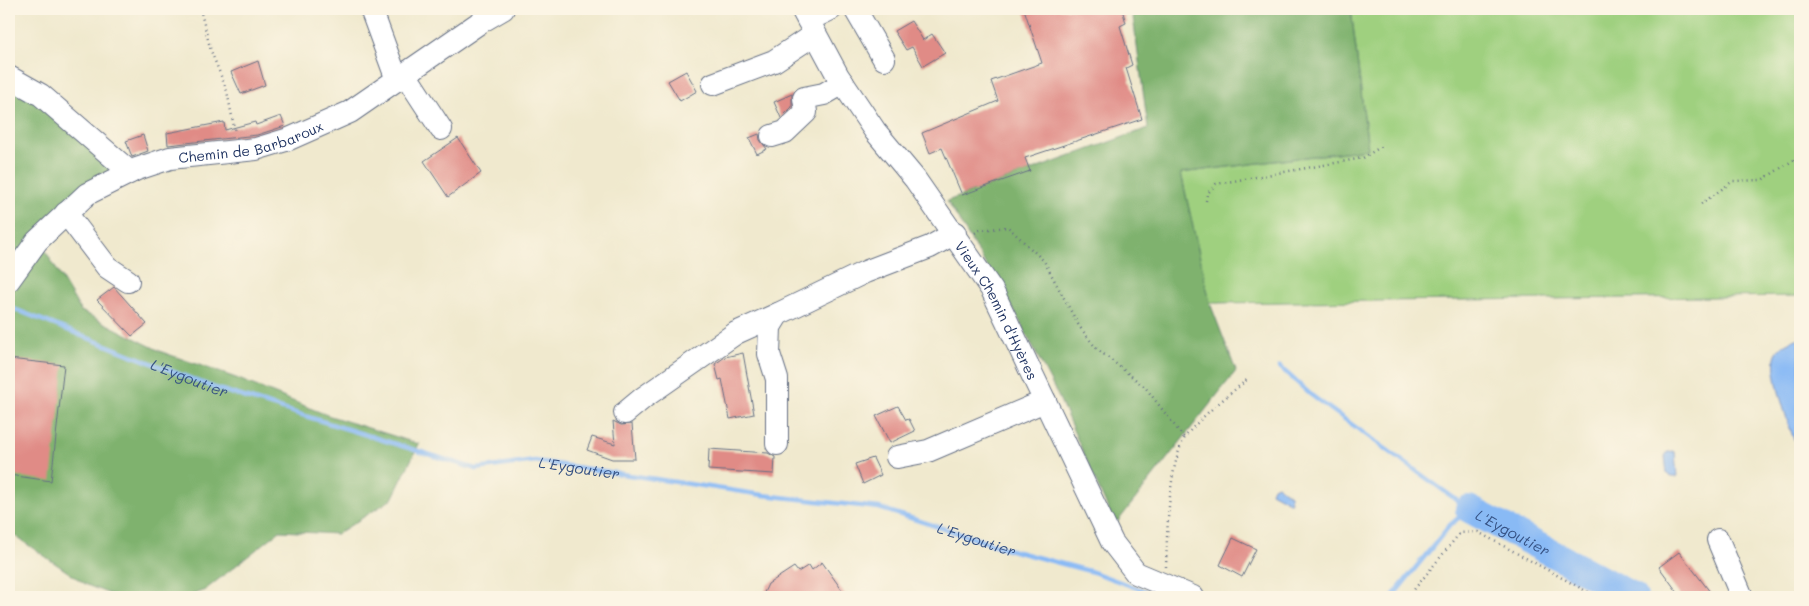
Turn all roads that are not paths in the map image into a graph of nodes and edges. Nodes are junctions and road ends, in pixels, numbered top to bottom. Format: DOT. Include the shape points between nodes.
graph roads {
  1 [pos="371,9"];
  2 [pos="504,9"];
  3 [pos="831,9"];
  4 [pos="855,9"];
  5 [pos="808,21"];
  6 [pos="884,59"];
  7 [pos="9,77"];
  8 [pos="401,77"];
  9 [pos="843,83"];
  10 [pos="713,84"];
  11 [pos="441,128"];
  12 [pos="772,136"];
  13 [pos="130,172"];
  14 [pos="66,213"];
  15 [pos="958,238"];
  16 [pos="9,280"];
  17 [pos="128,281"];
  18 [pos="778,314"];
  19 [pos="1045,401"];
  20 [pos="625,413"];
  21 [pos="777,444"];
  22 [pos="897,457"];
  23 [pos="1718,540"];
  24 [pos="1193,597"];
  25 [pos="1742,597"];
  1 -- 8 [label="street"];
  2 -- 8 [label="street, Chemin de Barbaroux"];
  3 -- 5 [label="street"];
  4 -- 6 [label="street"];
  5 -- 9 [label="street, Vieux Chemin d'Hyères"];
  5 -- 10 [label="street" via="774,60"];
  7 -- 13 [label="street" via="41,95"];
  8 -- 11 [label="street"];
  8 -- 13 [label="street, Chemin de Barbaroux" via="350,112 289,139 256,149 170,158"];
  9 -- 12 [label="street" via="824,94 804,98 806,112 785,132"];
  9 -- 15 [label="street, Vieux Chemin d'Hyères" via="875,131"];
  13 -- 14 [label="street, Chemin de Barbaroux" via="86,194"];
  14 -- 16 [label="street, Chemin de Barbaroux" via="37,241"];
  14 -- 17 [label="street" via="107,267"];
  15 -- 18 [label="street" via="865,272"];
  15 -- 19 [label="street, Vieux Chemin d'Hyères" via="992,290"];
  18 -- 20 [label="street" via="736,333"];
  18 -- 21 [label="street" via="770,328 769,354 777,379"];
  19 -- 22 [label="street" via="928,451"];
  19 -- 24 [label="street, Vieux Chemin d'Hyères" via="1112,542 1136,574"];
  23 -- 25 [label="street"];
}
